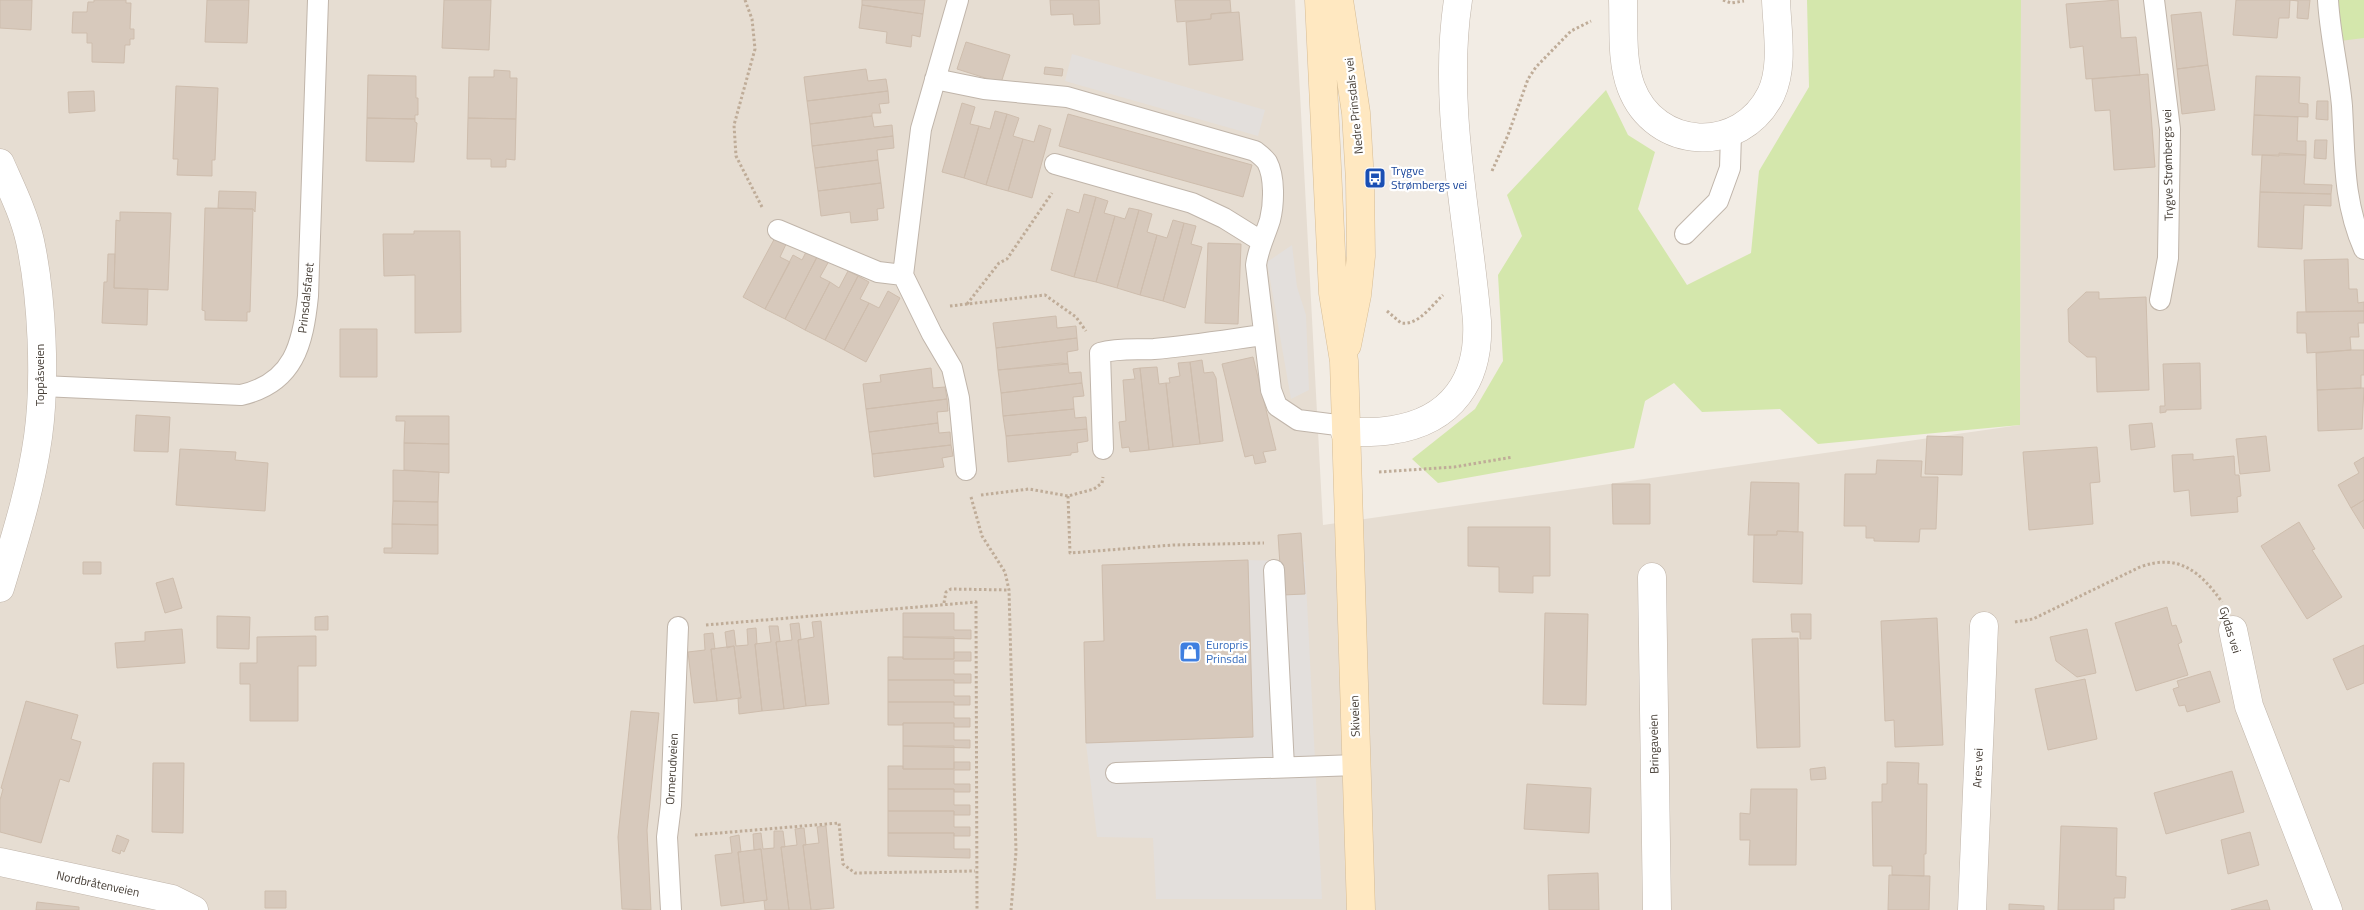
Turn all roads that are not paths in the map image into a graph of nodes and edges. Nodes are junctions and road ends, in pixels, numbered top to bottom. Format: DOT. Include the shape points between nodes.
graph roads {
  1 [pos="318,0"];
  2 [pos="958,0"];
  3 [pos="1319,0"];
  4 [pos="1339,0"];
  5 [pos="1458,0"];
  6 [pos="1776,0"];
  7 [pos="2154,0"];
  8 [pos="2328,0"];
  9 [pos="1624,7"];
  10 [pos="935,79"];
  11 [pos="1730,133"];
  12 [pos="0,163"];
  13 [pos="1063,166"];
  14 [pos="7,198"];
  15 [pos="778,230"];
  16 [pos="1685,234"];
  17 [pos="1261,241"];
  18 [pos="2364,249"];
  19 [pos="904,275"];
  20 [pos="2160,300"];
  21 [pos="1263,335"];
  22 [pos="1344,361"];
  23 [pos="42,386"];
  24 [pos="1345,429"];
  25 [pos="1103,449"];
  26 [pos="966,470"];
  27 [pos="1348,522"];
  28 [pos="1274,570"];
  29 [pos="1652,577"];
  30 [pos="0,588"];
  31 [pos="1984,626"];
  32 [pos="678,628"];
  33 [pos="2233,630"];
  34 [pos="1357,765"];
  35 [pos="1284,767"];
  36 [pos="1116,773"];
  37 [pos="0,862"];
  38 [pos="194,910"];
  39 [pos="671,910"];
  40 [pos="1361,910"];
  41 [pos="1657,910"];
  42 [pos="1972,910"];
  43 [pos="2328,910"];
  1 -- 23 [label="lane, Prinsdalsfaret" via="308,296 299,348 288,367 259,391 242,395"];
  2 -- 10 [label="lane"];
  3 -- 22 [label="main road, Nedre Prinsdals vei" via="1333,293"];
  4 -- 22 [label="main road, Nedre Prinsdals vei" via="1355,103 1360,181 1361,256"];
  5 -- 24 [label="street" via="1454,102 1477,321 1476,355 1468,380 1433,417 1391,430"];
  6 -- 11 [label="street" via="1778,64 1772,92 1764,107 1751,120"];
  7 -- 20 [label="lane, Trygve Strømbergs vei" via="2170,129 2168,258"];
  8 -- 18 [label="lane" via="2342,106 2350,213"];
  9 -- 11 [label="street" via="1626,68 1639,104 1654,121 1687,137"];
  10 -- 17 [label="lane" via="984,89 1067,97 1255,151 1266,161 1271,174 1270,219"];
  10 -- 19 [label="lane" via="921,129"];
  11 -- 16 [label="lane" via="1730,168 1718,201"];
  12 -- 14 [label="street, Toppåsveien"];
  13 -- 17 [label="lane" via="1192,203"];
  14 -- 23 [label="street, Toppåsveien" via="29,239 37,282"];
  15 -- 19 [label="lane" via="878,272"];
  17 -- 21 [label="lane" via="1256,265"];
  19 -- 26 [label="lane" via="953,373 959,398"];
  21 -- 24 [label="lane" via="1271,390 1277,406 1298,420"];
  21 -- 25 [label="lane" via="1100,353"];
  22 -- 24 [label="main road, Nedre Prinsdals vei"];
  23 -- 30 [label="street, Toppåsveien" via="38,437 26,498"];
  24 -- 27 [label="main road, Nedre Prinsdals vei"];
  27 -- 34 [label="main road, Skiveien"];
  28 -- 35 [label="lane"];
  29 -- 41 [label="street, Bringaveien"];
  31 -- 42 [label="street, Ares vei"];
  32 -- 39 [label="lane, Ormerudveien" via="667,837"];
  33 -- 43 [label="street, Gydas vei" via="2249,706"];
  34 -- 35 [label="lane"];
  34 -- 40 [label="main road, Skiveien"];
  35 -- 36 [label="lane"];
  37 -- 38 [label="street, Nordbråtenveien" via="172,899"];
}
